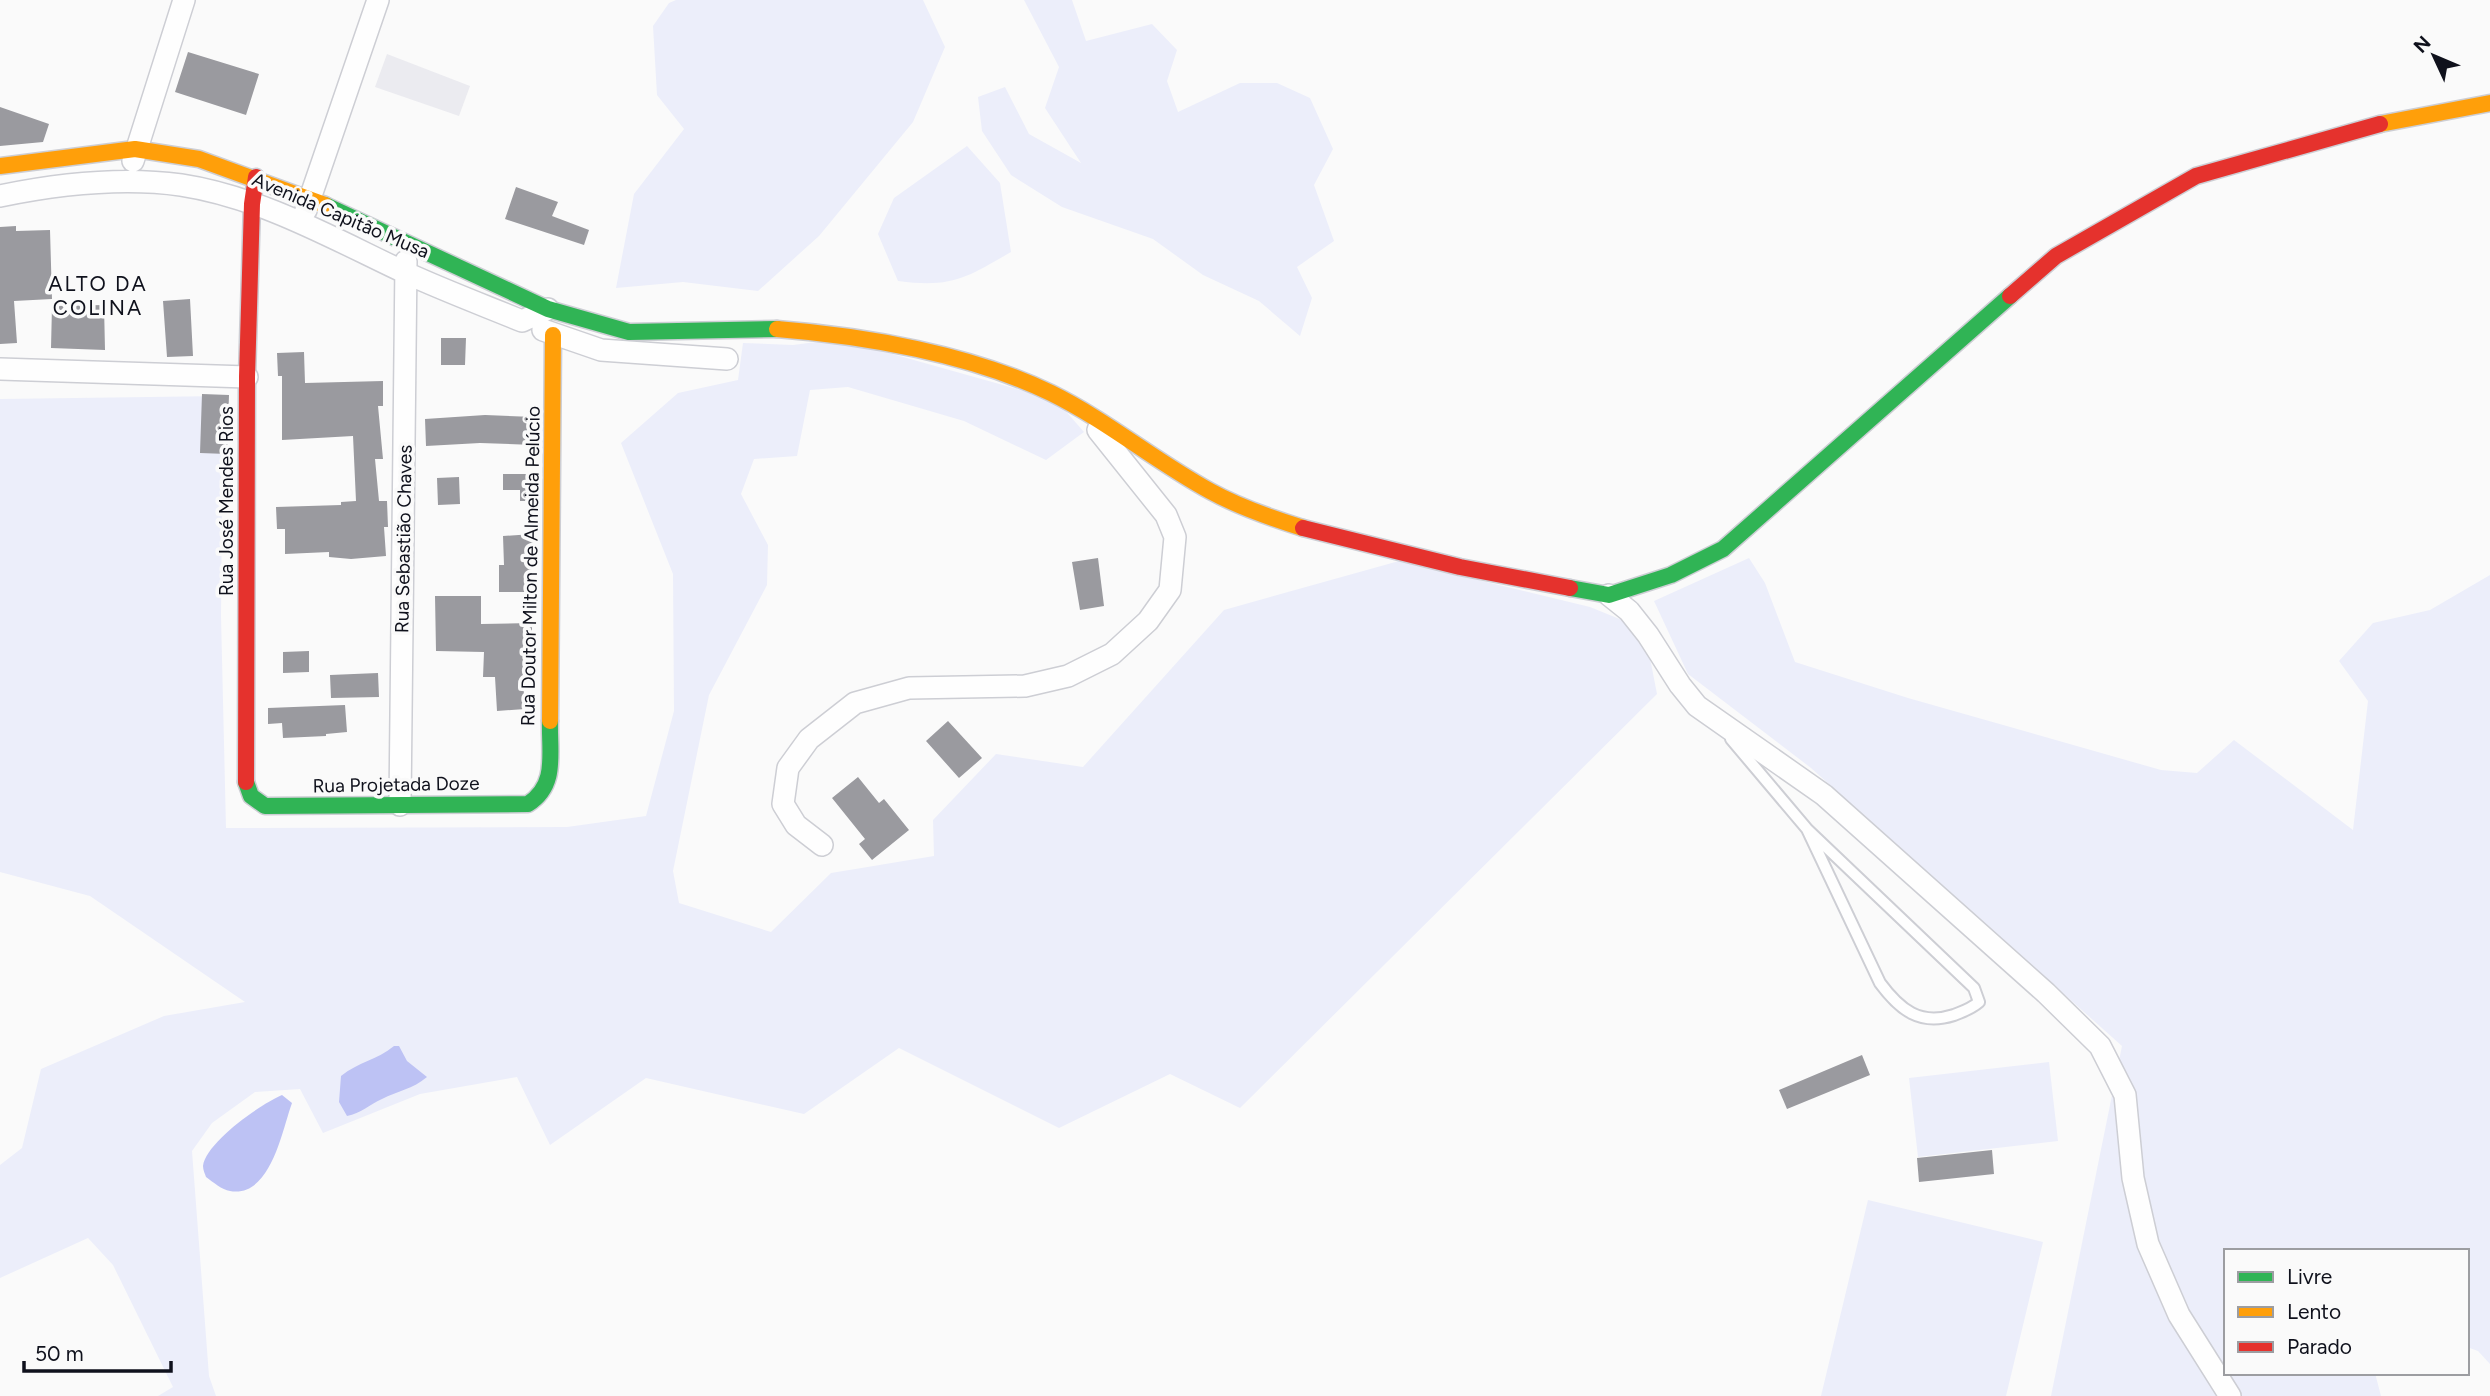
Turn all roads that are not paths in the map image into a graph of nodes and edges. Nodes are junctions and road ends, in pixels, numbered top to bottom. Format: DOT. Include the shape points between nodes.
graph roads {
  1 [pos="184,0"];
  2 [pos="378,0"];
  3 [pos="2490,103"];
  4 [pos="135,149"];
  5 [pos="0,166"];
  6 [pos="256,177"];
  7 [pos="129,181"];
  8 [pos="0,196"];
  9 [pos="310,198"];
  10 [pos="252,204"];
  11 [pos="302,223"];
  12 [pos="405,242"];
  13 [pos="407,273"];
  14 [pos="548,309"];
  15 [pos="523,321"];
  16 [pos="553,335"];
  17 [pos="727,359"];
  18 [pos="0,369"];
  19 [pos="247,377"];
  20 [pos="1086,415"];
  21 [pos="1609,595"];
  22 [pos="1716,721"];
  23 [pos="542,795"];
  24 [pos="251,796"];
  25 [pos="400,805"];
  26 [pos="1807,829"];
  27 [pos="822,845"];
  28 [pos="2230,1396"];
  1 -- 4 [label="street"];
  2 -- 9 [label="street"];
  3 -- 21 [label="street" via="2354,129 2196,176 2056,256 1723,549 1671,575"];
  4 -- 5 [label="street, Avenida Capitão Musa"];
  4 -- 6 [label="street, Avenida Capitão Musa" via="199,159"];
  4 -- 7 [label="street"];
  6 -- 9 [label="street, Avenida Capitão Musa"];
  6 -- 10 [label="street, Rua José Mendes Rios"];
  7 -- 8 [label="street, Avenida Capitão Musa"];
  7 -- 10 [label="street, Avenida Capitão Musa" via="182,186"];
  9 -- 11 [label="street"];
  9 -- 12 [label="street, Avenida Capitão Musa"];
  10 -- 11 [label="street, Avenida Capitão Musa"];
  10 -- 19 [label="street, Rua José Mendes Rios"];
  11 -- 13 [label="street, Avenida Capitão Musa"];
  12 -- 13 [label="street, Rua Sebastião Chaves"];
  12 -- 14 [label="street, Avenida Capitão Musa"];
  13 -- 15 [label="street, Avenida Capitão Musa"];
  13 -- 25 [label="street, Rua Sebastião Chaves"];
  14 -- 15 [label="street"];
  14 -- 20 [label="street, Avenida Capitão Musa" via="629,332 771,328 883,341 1007,375"];
  15 -- 16 [label="street, Avenida Capitão Musa"];
  16 -- 17 [label="street, Avenida Capitão Musa" via="601,350"];
  16 -- 23 [label="street, Rua Doutor Milton de Almeida Pelúcio" via="549,780"];
  18 -- 19 [label="street"];
  19 -- 24 [label="street, Rua José Mendes Rios" via="246,783"];
  20 -- 21 [label="street, Avenida Capitão Musa" via="1210,491 1256,513 1336,538 1460,567"];
  20 -- 27 [label="street" via="1166,515 1175,537 1170,590 1148,621 1112,654 1068,676 1026,686 909,688 855,704 809,739 788,768 783,804 796,825"];
  21 -- 22 [label="street" via="1629,611 1680,685"];
  22 -- 26 [label="lane"];
  22 -- 28 [label="street" via="1824,795 2100,1046 2124,1095 2133,1178 2148,1244 2179,1315"];
  23 -- 25 [label="street, Rua Projetada Doze" via="528,804"];
  24 -- 25 [label="street, Rua Projetada Doze" via="265,806"];
  26 -- 26 [label="lane" via="1880,983 1895,1002 1911,1015 1940,1020 1979,1002 1974,988"];
}
